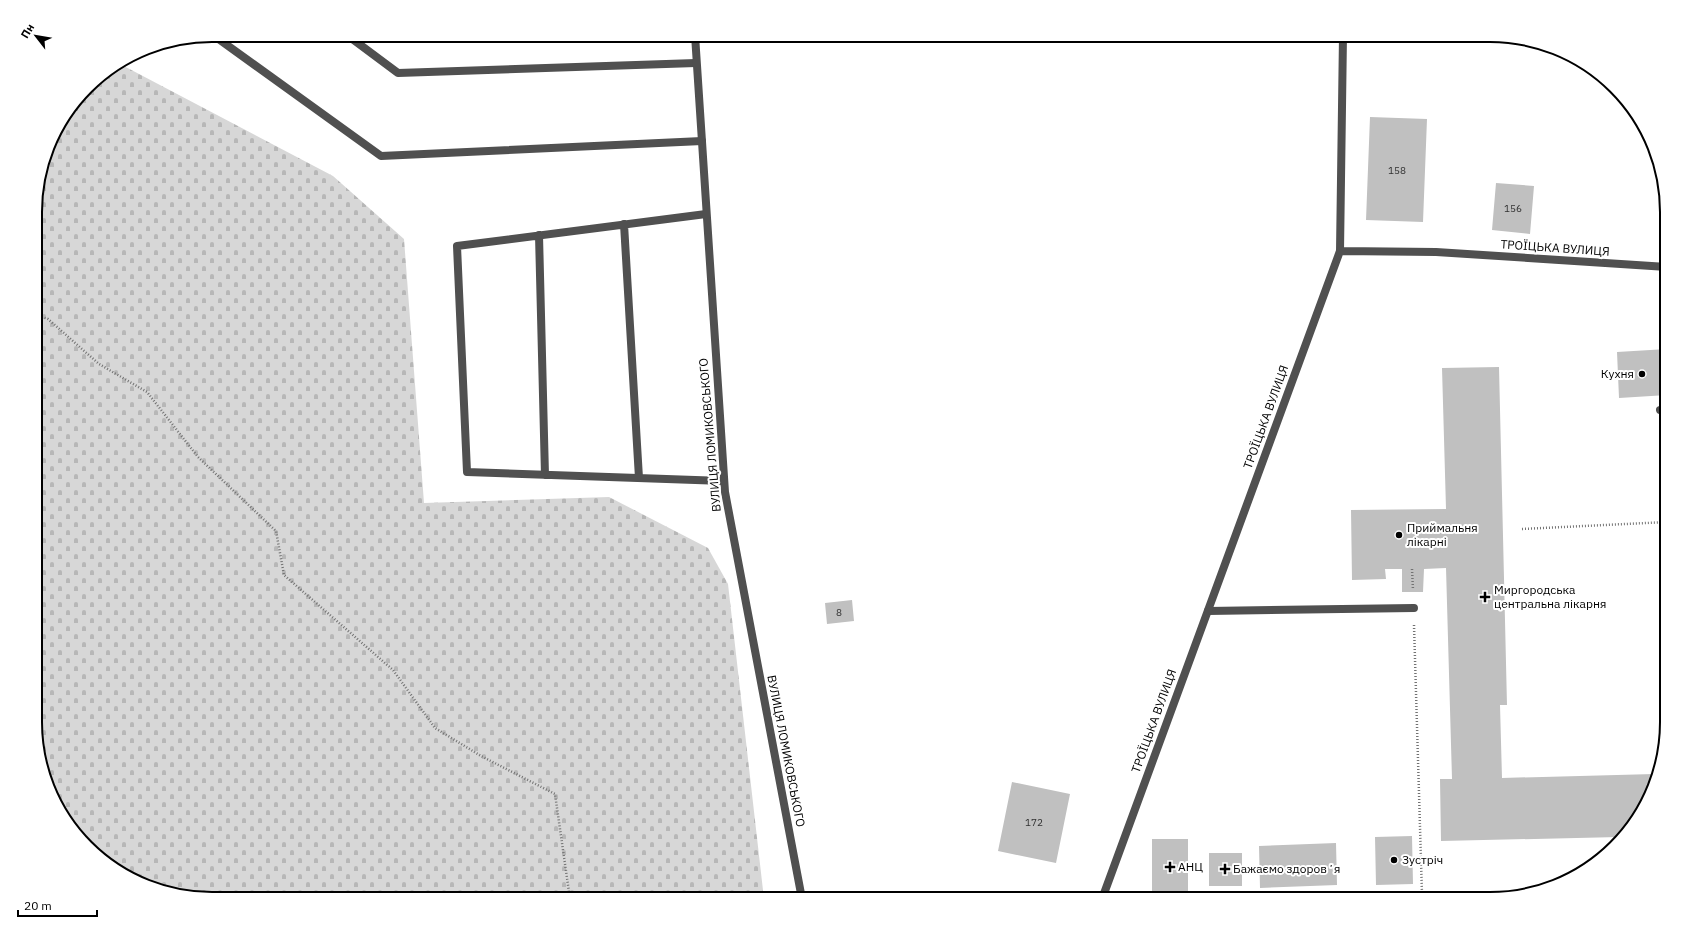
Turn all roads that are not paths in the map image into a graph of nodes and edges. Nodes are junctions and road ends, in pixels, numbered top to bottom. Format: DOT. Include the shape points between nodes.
graph roads {
  1 [pos="223,42"];
  2 [pos="356,42"];
  3 [pos="695,42"];
  4 [pos="1343,42"];
  5 [pos="696,63"];
  6 [pos="702,142"];
  7 [pos="706,214"];
  8 [pos="624,224"];
  9 [pos="539,235"];
  10 [pos="1340,251"];
  11 [pos="1660,267"];
  12 [pos="545,475"];
  13 [pos="639,478"];
  14 [pos="724,481"];
  15 [pos="1414,608"];
  16 [pos="1208,611"];
  17 [pos="801,892"];
  18 [pos="1105,892"];
  1 -- 6 [label="street" via="381,156"];
  2 -- 5 [label="street" via="398,73"];
  3 -- 5 [label="street, ВУЛИЦЯ ЛОМИКОВСЬКОГО"];
  4 -- 10 [label="street"];
  5 -- 6 [label="street, ВУЛИЦЯ ЛОМИКОВСЬКОГО"];
  6 -- 7 [label="street, ВУЛИЦЯ ЛОМИКОВСЬКОГО"];
  7 -- 8 [label="street"];
  7 -- 14 [label="street, ВУЛИЦЯ ЛОМИКОВСЬКОГО"];
  8 -- 9 [label="street"];
  8 -- 13 [label="street"];
  9 -- 12 [label="street"];
  9 -- 12 [label="street" via="457,246 467,472"];
  10 -- 11 [label="street, ТРОЇЦЬКА ВУЛИЦЯ" via="1436,252"];
  10 -- 16 [label="street, ТРОЇЦЬКА ВУЛИЦЯ"];
  12 -- 13 [label="street"];
  13 -- 14 [label="street"];
  14 -- 17 [label="street, ВУЛИЦЯ ЛОМИКОВСЬКОГО"];
  15 -- 16 [label="street"];
  16 -- 18 [label="street, ТРОЇЦЬКА ВУЛИЦЯ"];
}
